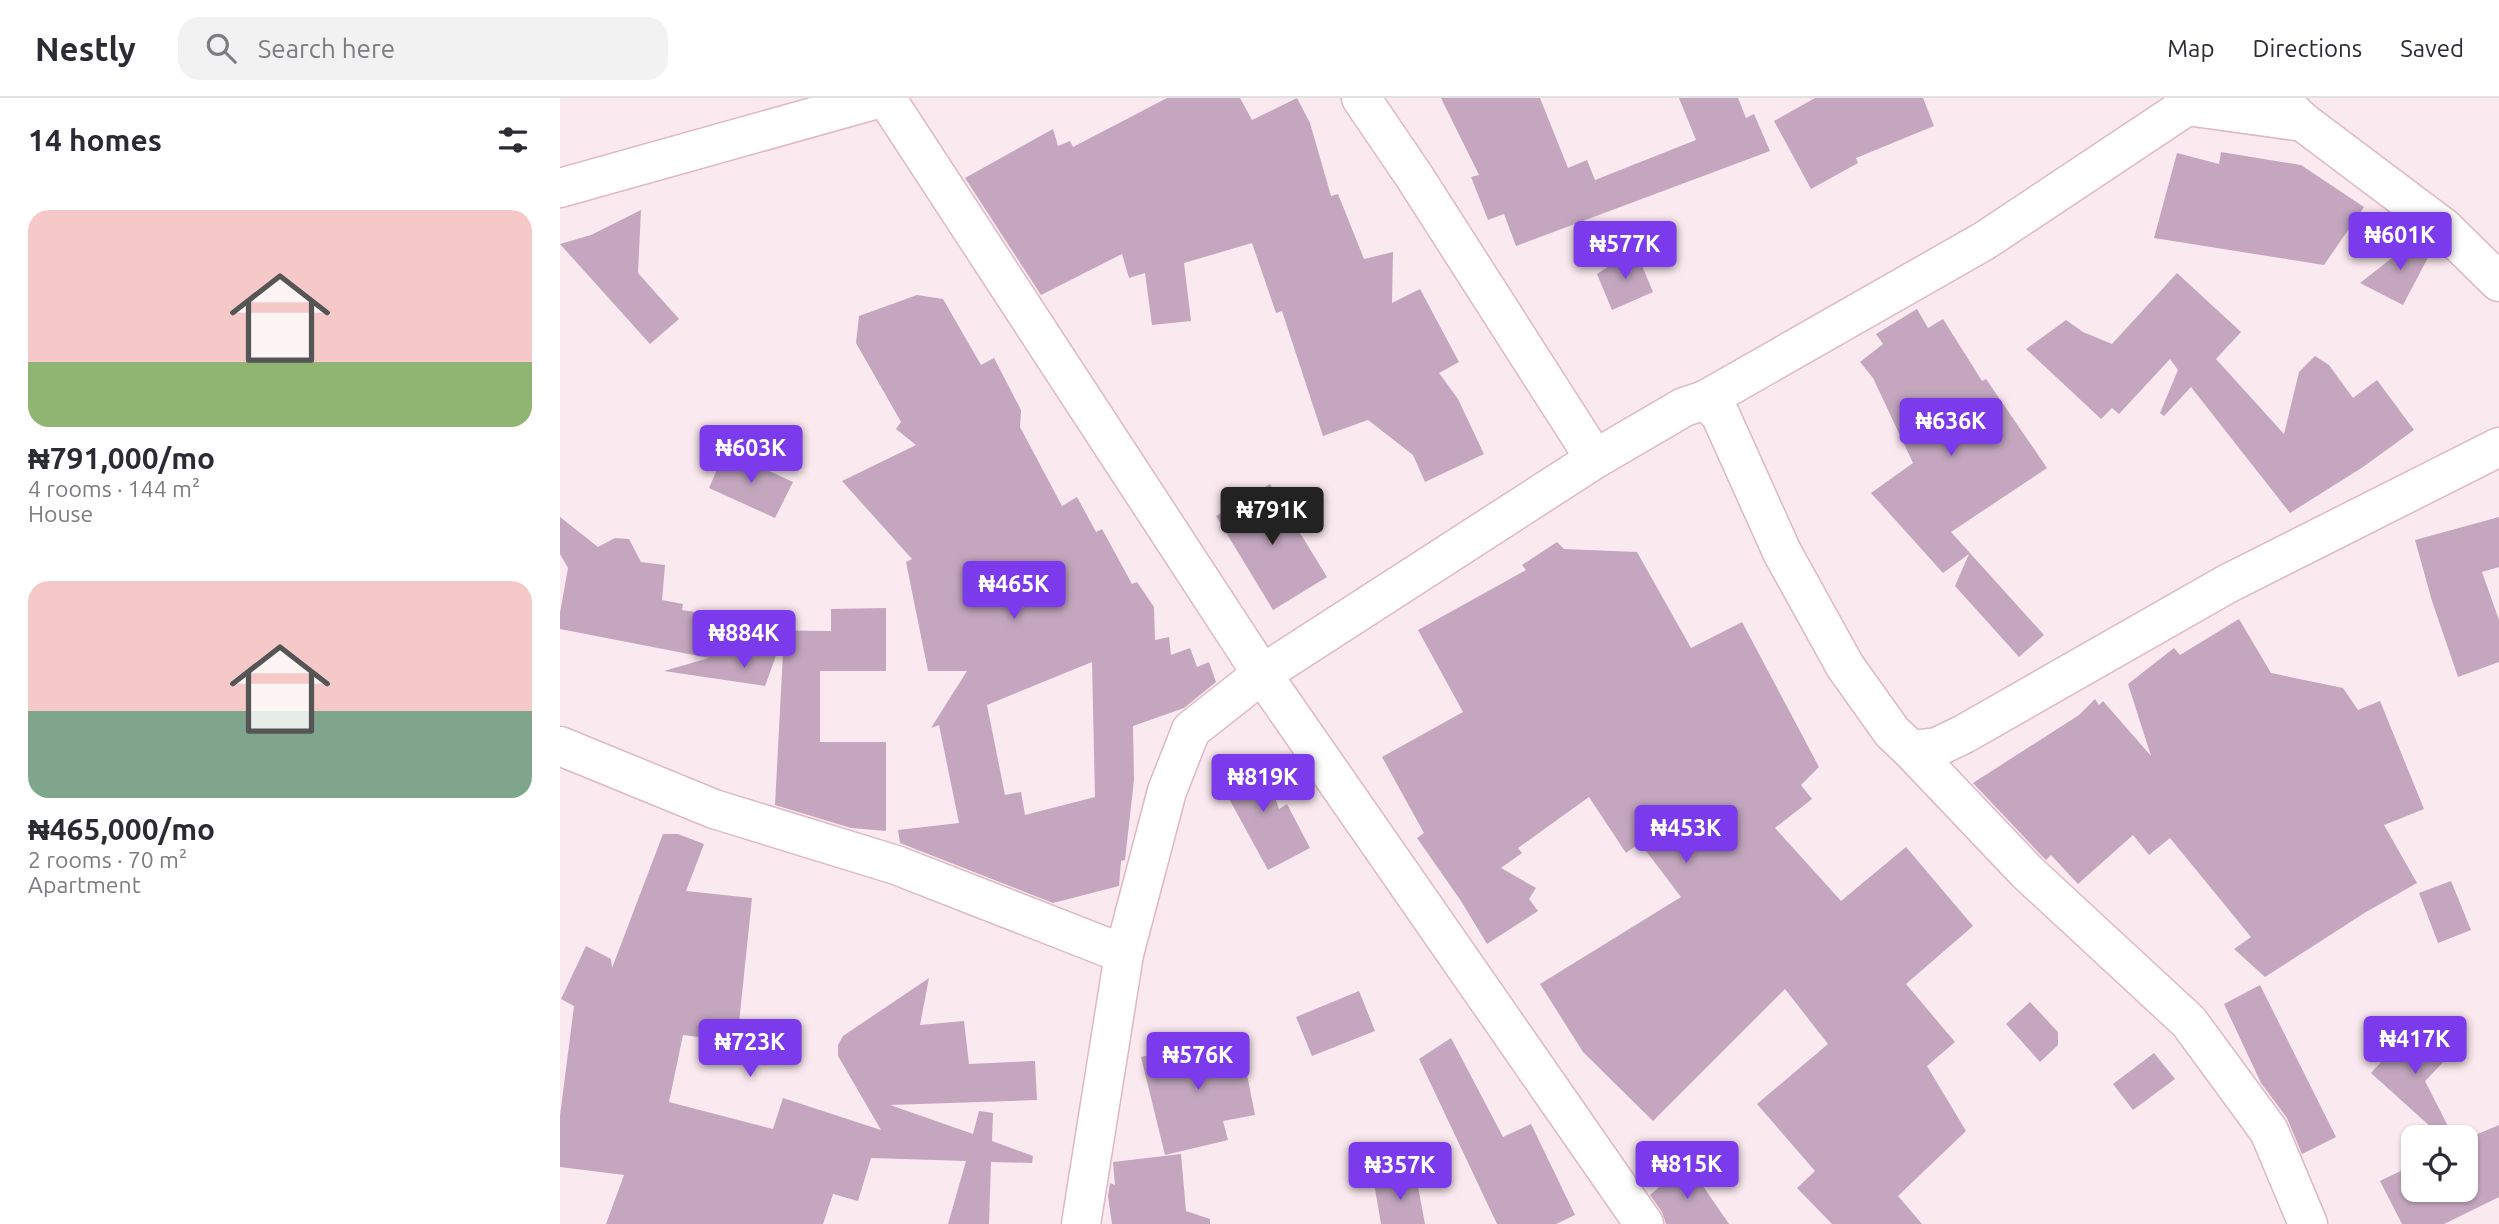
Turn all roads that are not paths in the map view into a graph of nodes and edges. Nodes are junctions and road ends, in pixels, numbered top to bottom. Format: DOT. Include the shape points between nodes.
graph roads {
  1 [pos="884,98"];
  2 [pos="1361,98"];
  3 [pos="2189,102"];
  4 [pos="2290,110"];
  5 [pos="560,188"];
  6 [pos="2499,282"];
  7 [pos="1705,400"];
  8 [pos="2499,447"];
  9 [pos="1595,458"];
  10 [pos="1262,674"];
  11 [pos="560,746"];
  12 [pos="1911,750"];
  13 [pos="1124,954"];
  14 [pos="1081,1224"];
  15 [pos="1644,1224"];
  16 [pos="2308,1224"];
  1 -- 5 [label="street"];
  1 -- 10 [label="street"];
  2 -- 9 [label="street"];
  3 -- 4 [label="street"];
  3 -- 7 [label="street" via="1984,241"];
  4 -- 6 [label="street" via="2444,228"];
  7 -- 9 [label="street" via="1684,407"];
  7 -- 12 [label="street" via="1720,414 1782,552 1845,666 1892,732"];
  8 -- 12 [label="street" via="2227,584 1964,734 1937,747"];
  9 -- 10 [label="street"];
  10 -- 13 [label="street" via="1191,730 1167,791"];
  10 -- 15 [label="street"];
  11 -- 13 [label="street" via="714,809 896,865"];
  12 -- 16 [label="street" via="2027,872 2189,1022 2269,1131"];
  13 -- 14 [label="street"];
}
